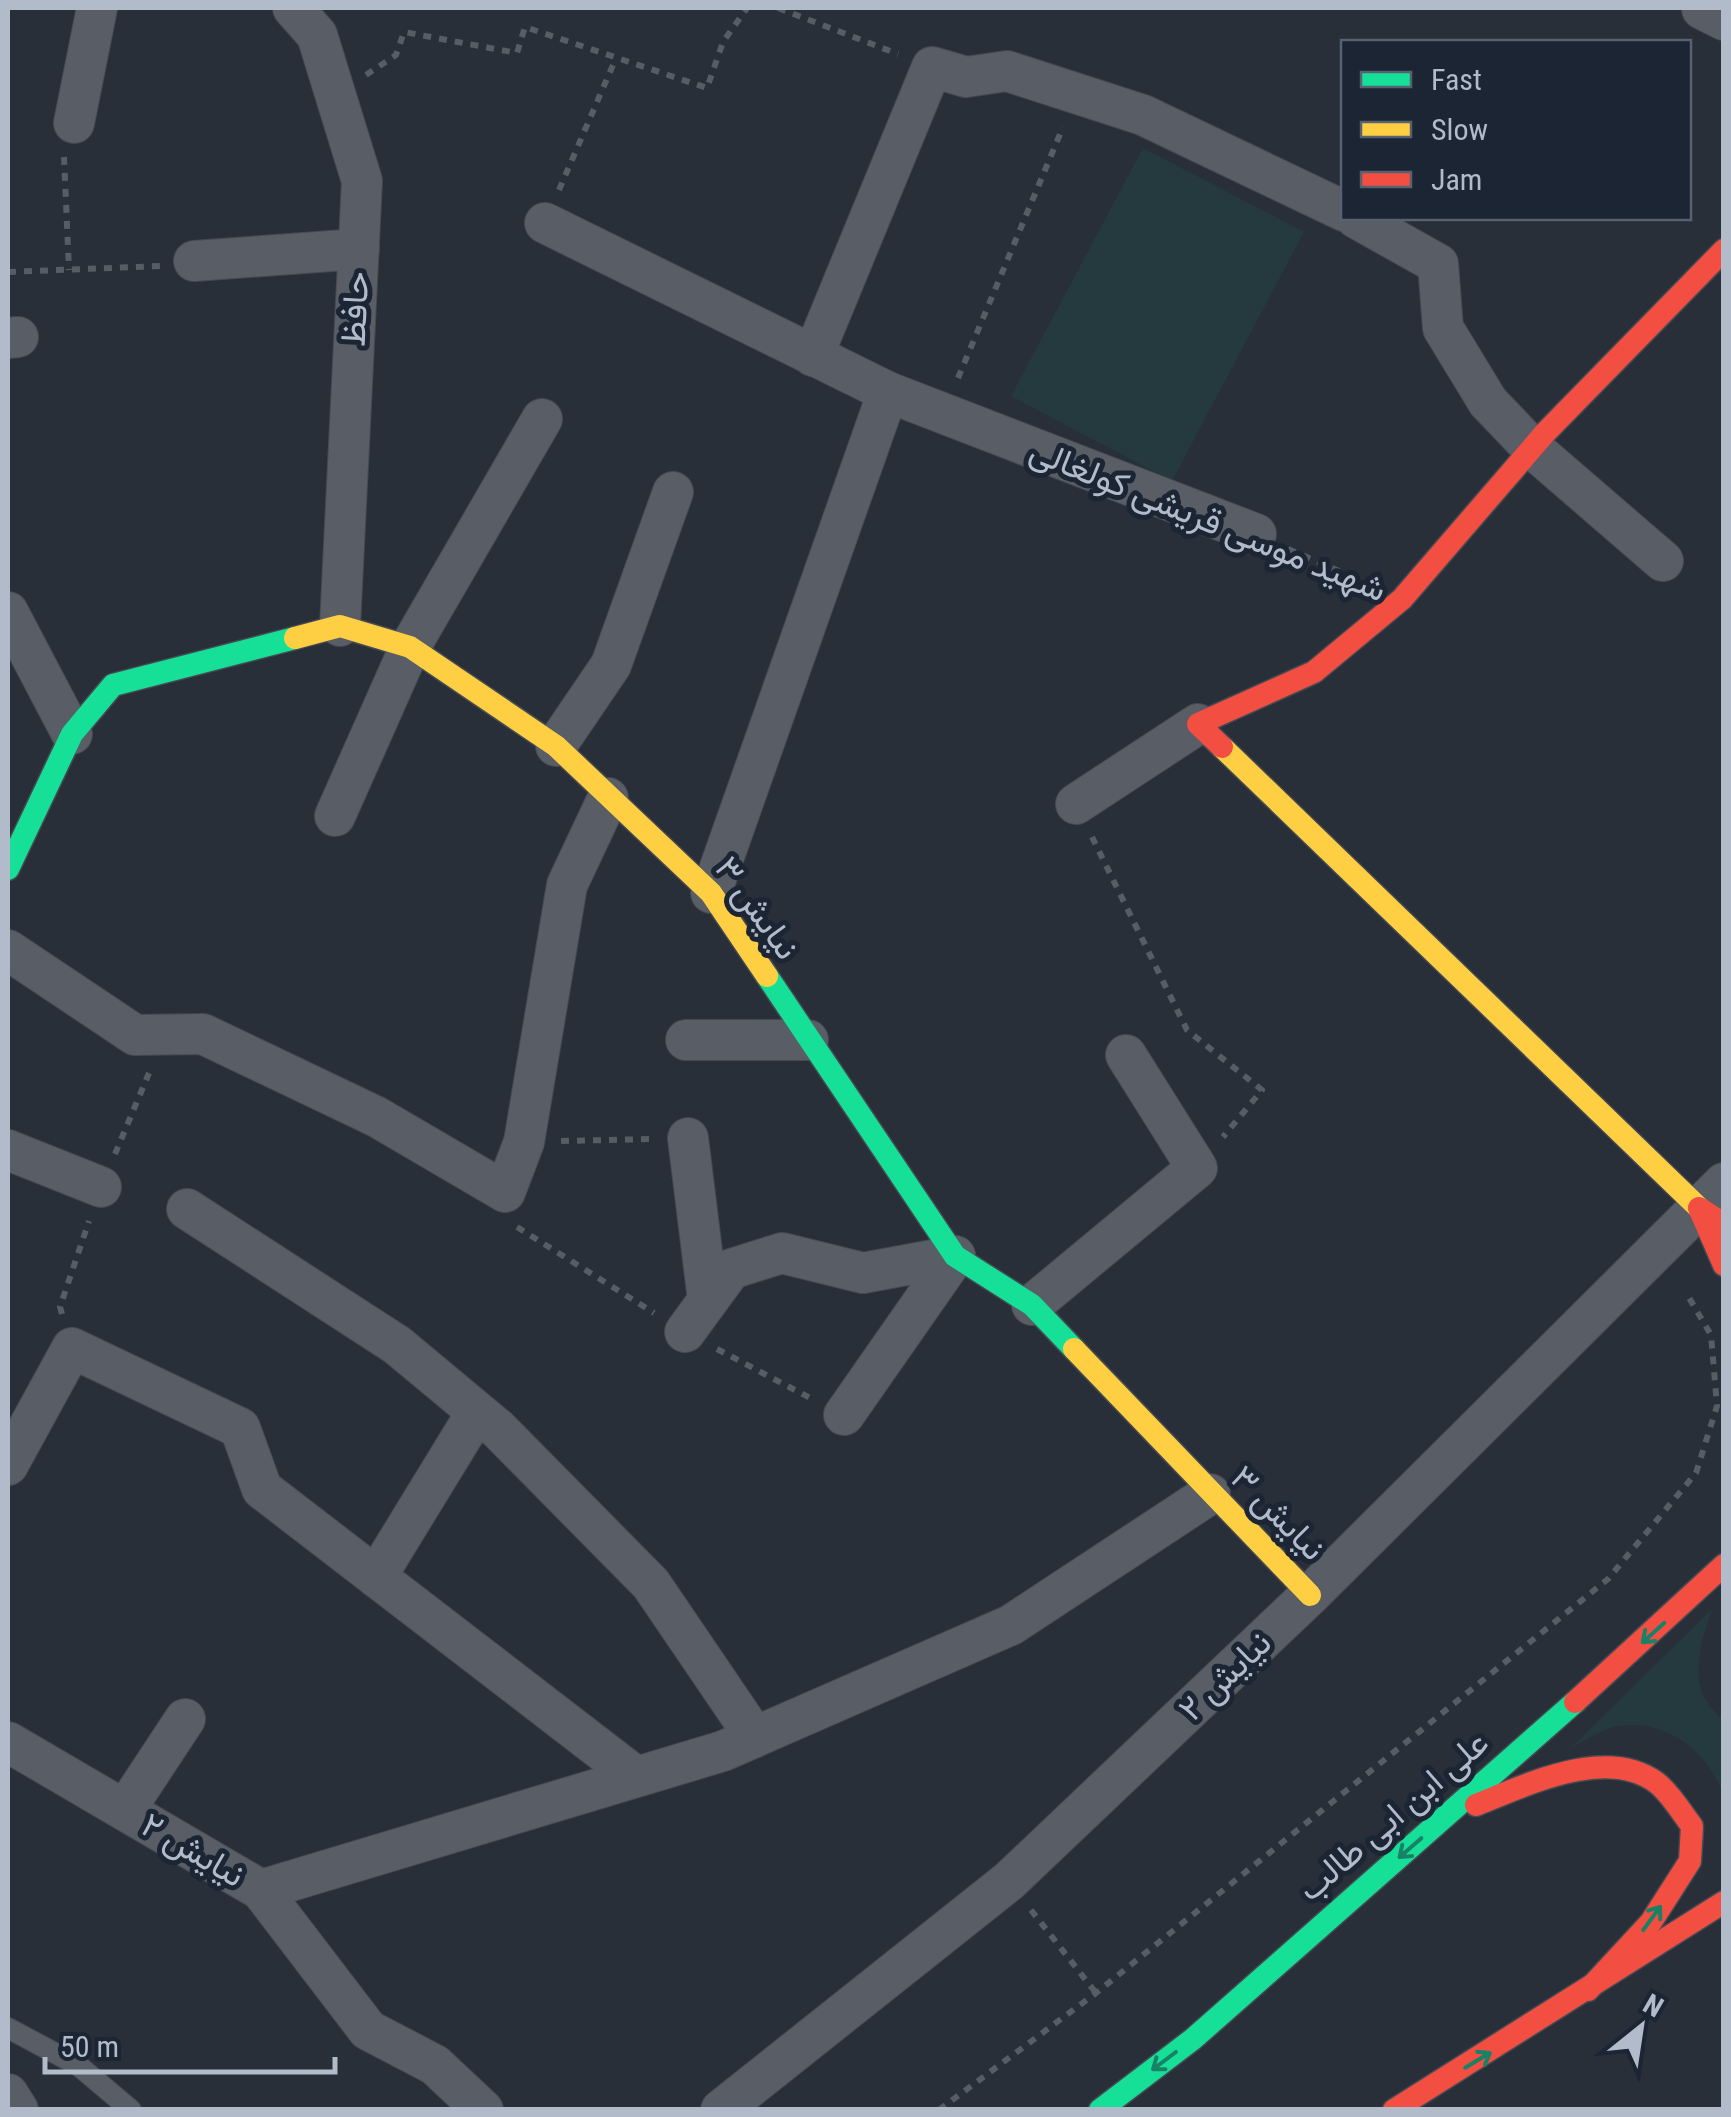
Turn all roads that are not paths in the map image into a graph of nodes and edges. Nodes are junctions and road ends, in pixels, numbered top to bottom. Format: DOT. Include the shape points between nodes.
graph roads {
  1 [pos="97,8"];
  2 [pos="292,8"];
  3 [pos="1702,9"];
  4 [pos="1724,20"];
  5 [pos="74,123"];
  6 [pos="1341,210"];
  7 [pos="1360,220"];
  8 [pos="545,223"];
  9 [pos="358,249"];
  10 [pos="1724,250"];
  11 [pos="178,263"];
  12 [pos="813,356"];
  13 [pos="888,392"];
  14 [pos="542,419"];
  15 [pos="1532,448"];
  16 [pos="673,492"];
  17 [pos="1256,534"];
  18 [pos="1663,561"];
  19 [pos="8,612"];
  20 [pos="340,626"];
  21 [pos="410,647"];
  22 [pos="1198,724"];
  23 [pos="72,734"];
  24 [pos="556,746"];
  25 [pos="608,798"];
  26 [pos="1076,804"];
  27 [pos="336,816"];
  28 [pos="8,869"];
  29 [pos="711,893"];
  30 [pos="8,950"];
  31 [pos="686,1040"];
  32 [pos="808,1040"];
  33 [pos="1126,1056"];
  34 [pos="688,1138"];
  35 [pos="8,1150"];
  36 [pos="101,1187"];
  37 [pos="1715,1205"];
  38 [pos="186,1210"];
  39 [pos="955,1256"];
  40 [pos="1724,1266"];
  41 [pos="1032,1305"];
  42 [pos="478,1412"];
  43 [pos="844,1415"];
  44 [pos="8,1465"];
  45 [pos="1210,1494"];
  46 [pos="1724,1565"];
  47 [pos="376,1577"];
  48 [pos="1310,1595"];
  49 [pos="185,1718"];
  50 [pos="755,1737"];
  51 [pos="8,1742"];
  52 [pos="635,1776"];
  53 [pos="125,1810"];
  54 [pos="1443,1818"];
  55 [pos="261,1890"];
  56 [pos="1724,1902"];
  57 [pos="1588,1990"];
  58 [pos="8,2028"];
  59 [pos="8,2094"];
  60 [pos="18,2110"];
  61 [pos="131,2110"];
  62 [pos="482,2110"];
  63 [pos="720,2110"];
  64 [pos="1100,2110"];
  65 [pos="1394,2110"];
  1 -- 5 [label="street"];
  2 -- 9 [label="street, حافظ" via="316,35 362,181"];
  3 -- 4 [label="street"];
  6 -- 12 [label="street" via="1143,115 1007,71 966,77 932,67"];
  7 -- 15 [label="street" via="1438,264 1443,328 1488,402"];
  8 -- 12 [label="street, شهید موسی قریشی کولغالی"];
  9 -- 11 [label="street"];
  9 -- 20 [label="street, حافظ"];
  10 -- 15 [label="street"];
  12 -- 13 [label="street, شهید موسی قریشی کولغالی"];
  13 -- 17 [label="street, شهید موسی قریشی کولغالی"];
  13 -- 29 [label="street"];
  14 -- 21 [label="street"];
  15 -- 18 [label="street"];
  15 -- 22 [label="street, شهید موسی قریشی کولغالی" via="1402,599 1314,672"];
  16 -- 24 [label="street" via="611,665"];
  19 -- 23 [label="street"];
  20 -- 21 [label="street, نیایش ۳"];
  20 -- 23 [label="street" via="114,685"];
  21 -- 24 [label="street, نیایش ۳"];
  21 -- 27 [label="street"];
  22 -- 26 [label="street"];
  22 -- 37 [label="street"];
  23 -- 28 [label="street"];
  24 -- 25 [label="street, نیایش ۳"];
  25 -- 29 [label="street, نیایش ۳"];
  25 -- 30 [label="street" via="567,885 524,1142 505,1192 377,1118 203,1034 135,1036"];
  29 -- 32 [label="street, نیایش ۳"];
  31 -- 32 [label="street"];
  32 -- 39 [label="street, نیایش ۳"];
  33 -- 41 [label="street" via="1197,1168"];
  34 -- 39 [label="street" via="697,1316 731,1270 782,1253 862,1274"];
  35 -- 36 [label="street"];
  37 -- 40 [label="street"];
  37 -- 48 [label="street, نیایش ۲" via="1659,1248"];
  38 -- 42 [label="street" via="397,1345"];
  39 -- 41 [label="street, نیایش ۳"];
  39 -- 43 [label="street"];
  41 -- 45 [label="street, نیایش ۳"];
  42 -- 47 [label="street"];
  42 -- 50 [label="street" via="650,1584"];
  44 -- 47 [label="street" via="72,1348 240,1428 262,1489"];
  45 -- 48 [label="street, نیایش ۳"];
  45 -- 50 [label="street" via="1011,1625"];
  46 -- 54 [label="street, علی ابن ابی طالب, one-way"];
  47 -- 52 [label="street"];
  48 -- 63 [label="street, نیایش ۲" via="1009,1881"];
  49 -- 53 [label="street"];
  50 -- 52 [label="street"];
  51 -- 53 [label="street, نیایش ۲"];
  52 -- 55 [label="street"];
  53 -- 55 [label="street, نیایش ۲"];
  57 -- 54 [label="street, one-way" via="1651,1922 1690,1861 1692,1826 1655,1781 1602,1766 1534,1782"];
  54 -- 64 [label="street, علی ابن ابی طالب, one-way" via="1193,2039"];
  55 -- 62 [label="street, نیایش ۲" via="368,2030 434,2066"];
  56 -- 57 [label="street"];
  65 -- 57 [label="street, one-way"];
  58 -- 61 [label="lane" via="79,2066"];
  59 -- 60 [label="street"];
}
